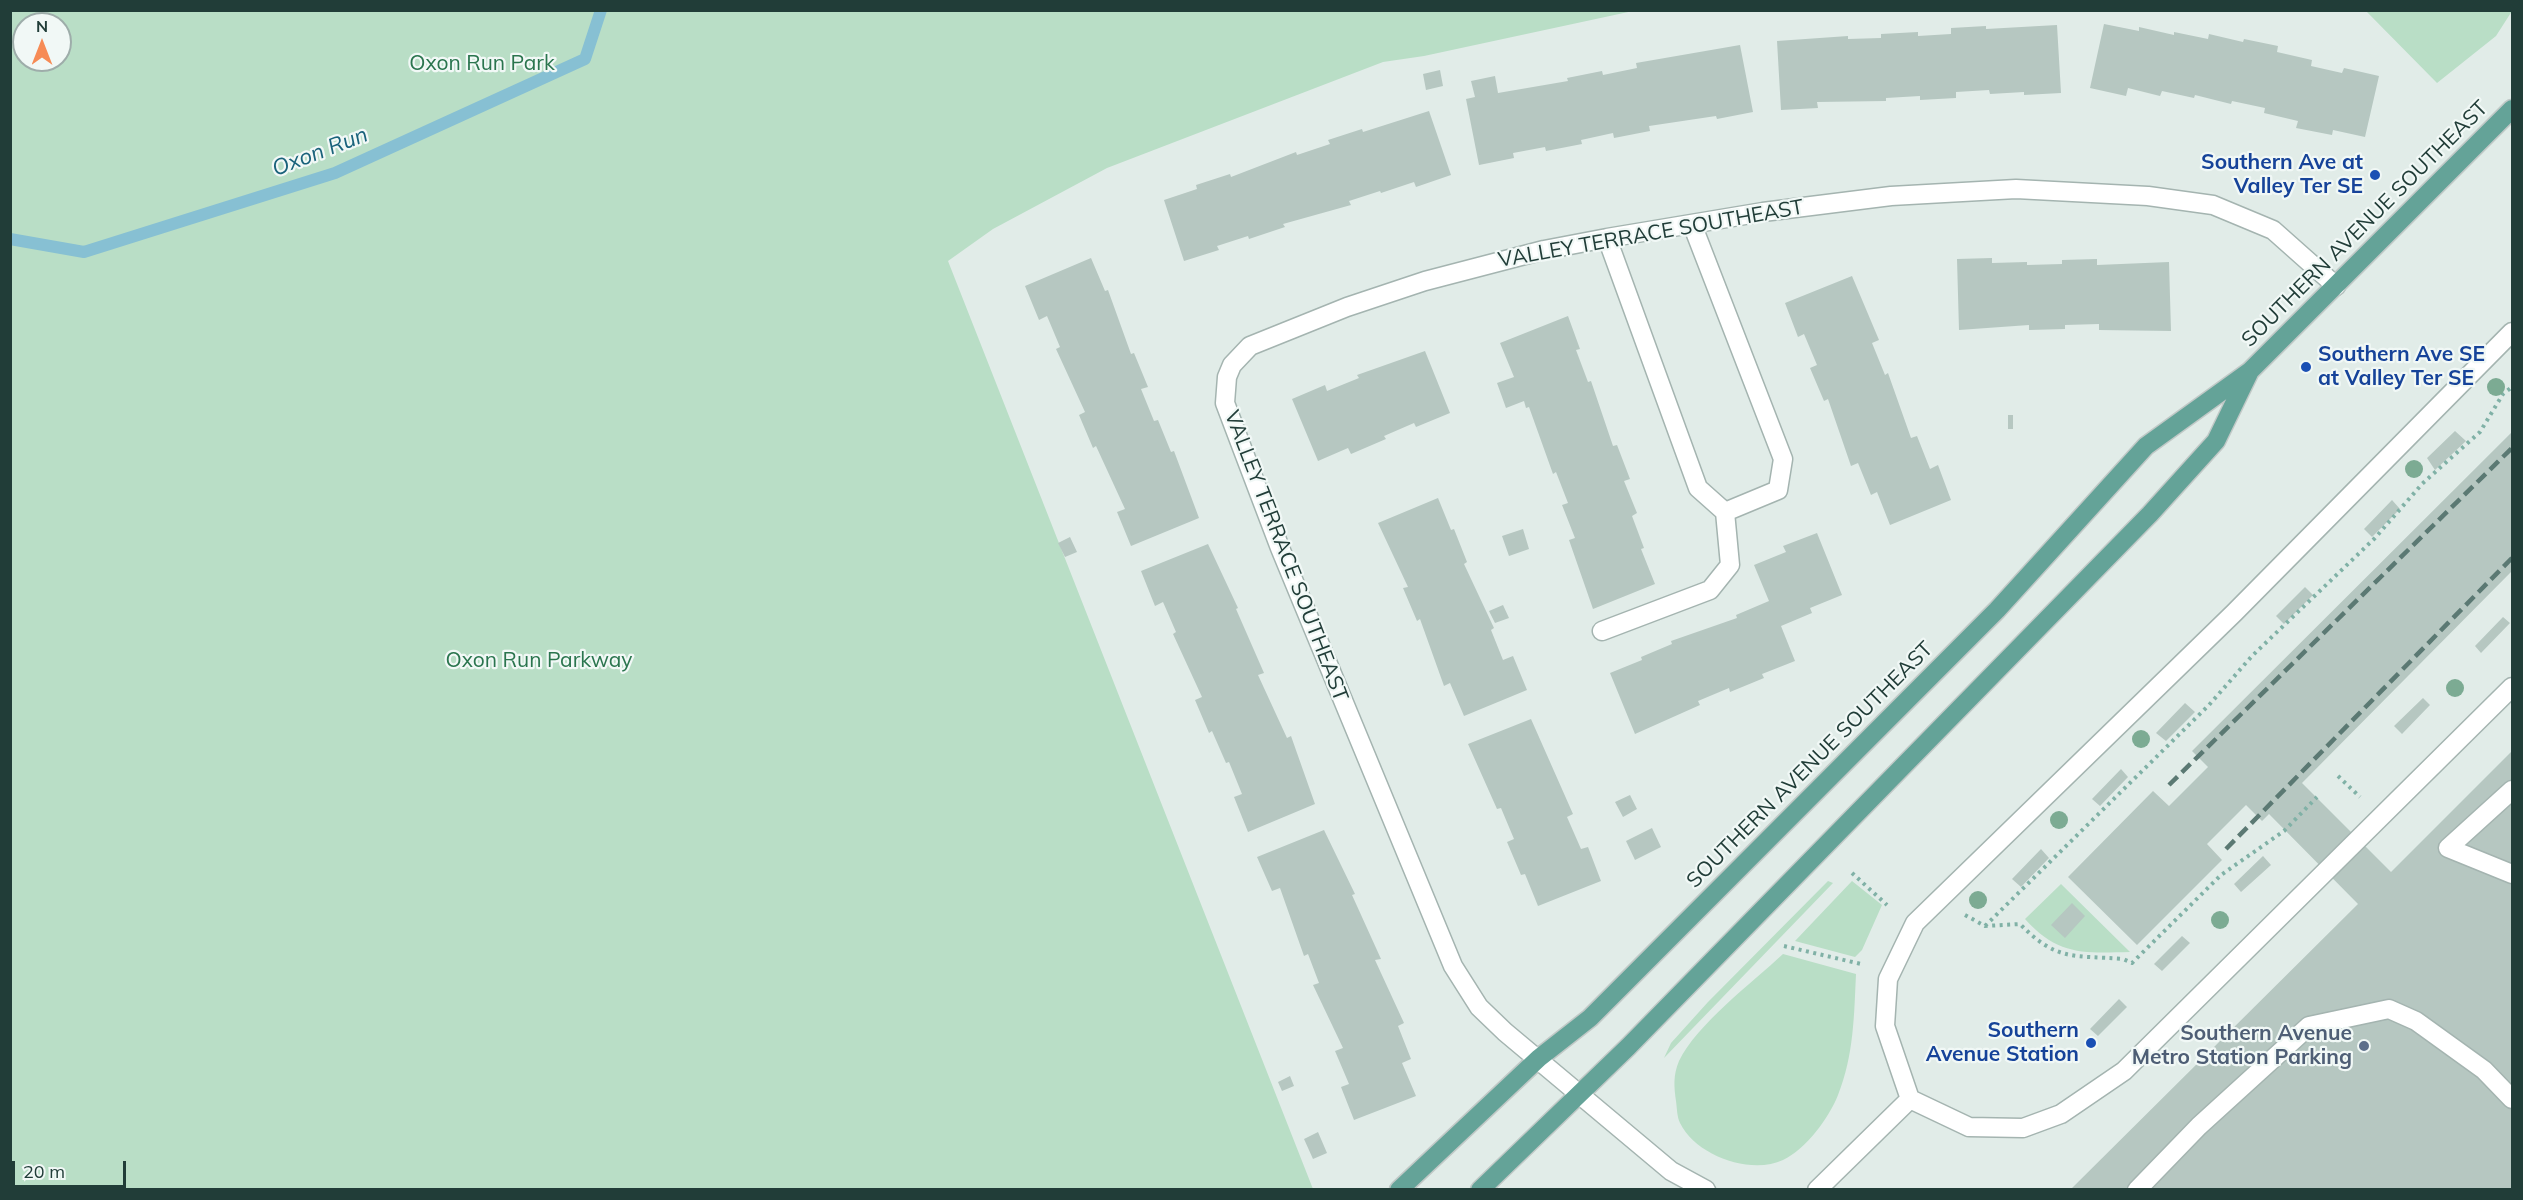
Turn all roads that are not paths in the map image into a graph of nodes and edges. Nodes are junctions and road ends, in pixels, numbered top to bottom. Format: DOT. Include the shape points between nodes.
graph roads {
  1 [pos="2512,109"];
  2 [pos="1692,224"];
  3 [pos="1607,237"];
  4 [pos="2336,286"];
  5 [pos="2512,332"];
  6 [pos="2250,371"];
  7 [pos="1725,512"];
  8 [pos="1602,631"];
  9 [pos="2512,687"];
  10 [pos="2512,790"];
  11 [pos="2512,874"];
  12 [pos="1539,1058"];
  13 [pos="1581,1094"];
  14 [pos="2512,1099"];
  15 [pos="1910,1100"];
  16 [pos="1400,1190"];
  17 [pos="1480,1190"];
  18 [pos="1706,1190"];
  19 [pos="1817,1190"];
  20 [pos="2137,1190"];
  1 -- 4 [label="main road, SOUTHERN AVENUE SOUTHEAST"];
  2 -- 3 [label="street, VALLEY TERRACE SOUTHEAST"];
  2 -- 4 [label="street, VALLEY TERRACE SOUTHEAST" via="1891,196 2016,189 2148,196 2212,204 2273,230"];
  2 -- 7 [label="street" via="1783,459 1778,489"];
  3 -- 7 [label="street" via="1698,488"];
  3 -- 12 [label="street, VALLEY TERRACE SOUTHEAST" via="1464,269 1325,316 1250,346 1232,365 1224,390 1225,403 1280,548 1453,966 1479,1007"];
  4 -- 6 [label="main road, SOUTHERN AVENUE SOUTHEAST"];
  5 -- 15 [label="street" via="2234,613 1915,923 1888,979 1885,1026"];
  6 -- 12 [label="main road, SOUTHERN AVENUE SOUTHEAST" via="2146,446 1997,610 1590,1018"];
  6 -- 13 [label="main road, SOUTHERN AVENUE SOUTHEAST" via="2216,441 2151,514"];
  7 -- 8 [label="street" via="1730,565 1710,590"];
  9 -- 15 [label="street" via="2124,1071 2061,1114 2023,1128 1969,1127"];
  10 -- 11 [label="street" via="2448,848"];
  12 -- 13 [label="street, VALLEY TERRACE SOUTHEAST"];
  12 -- 16 [label="main road, SOUTHERN AVENUE SOUTHEAST"];
  13 -- 17 [label="main road, SOUTHERN AVENUE SOUTHEAST"];
  13 -- 18 [label="street, VALLEY TERRACE SOUTHEAST" via="1671,1171"];
  14 -- 20 [label="street" via="2484,1070 2416,1021 2389,1009 2309,1026 2199,1125"];
  15 -- 19 [label="street"];
}
